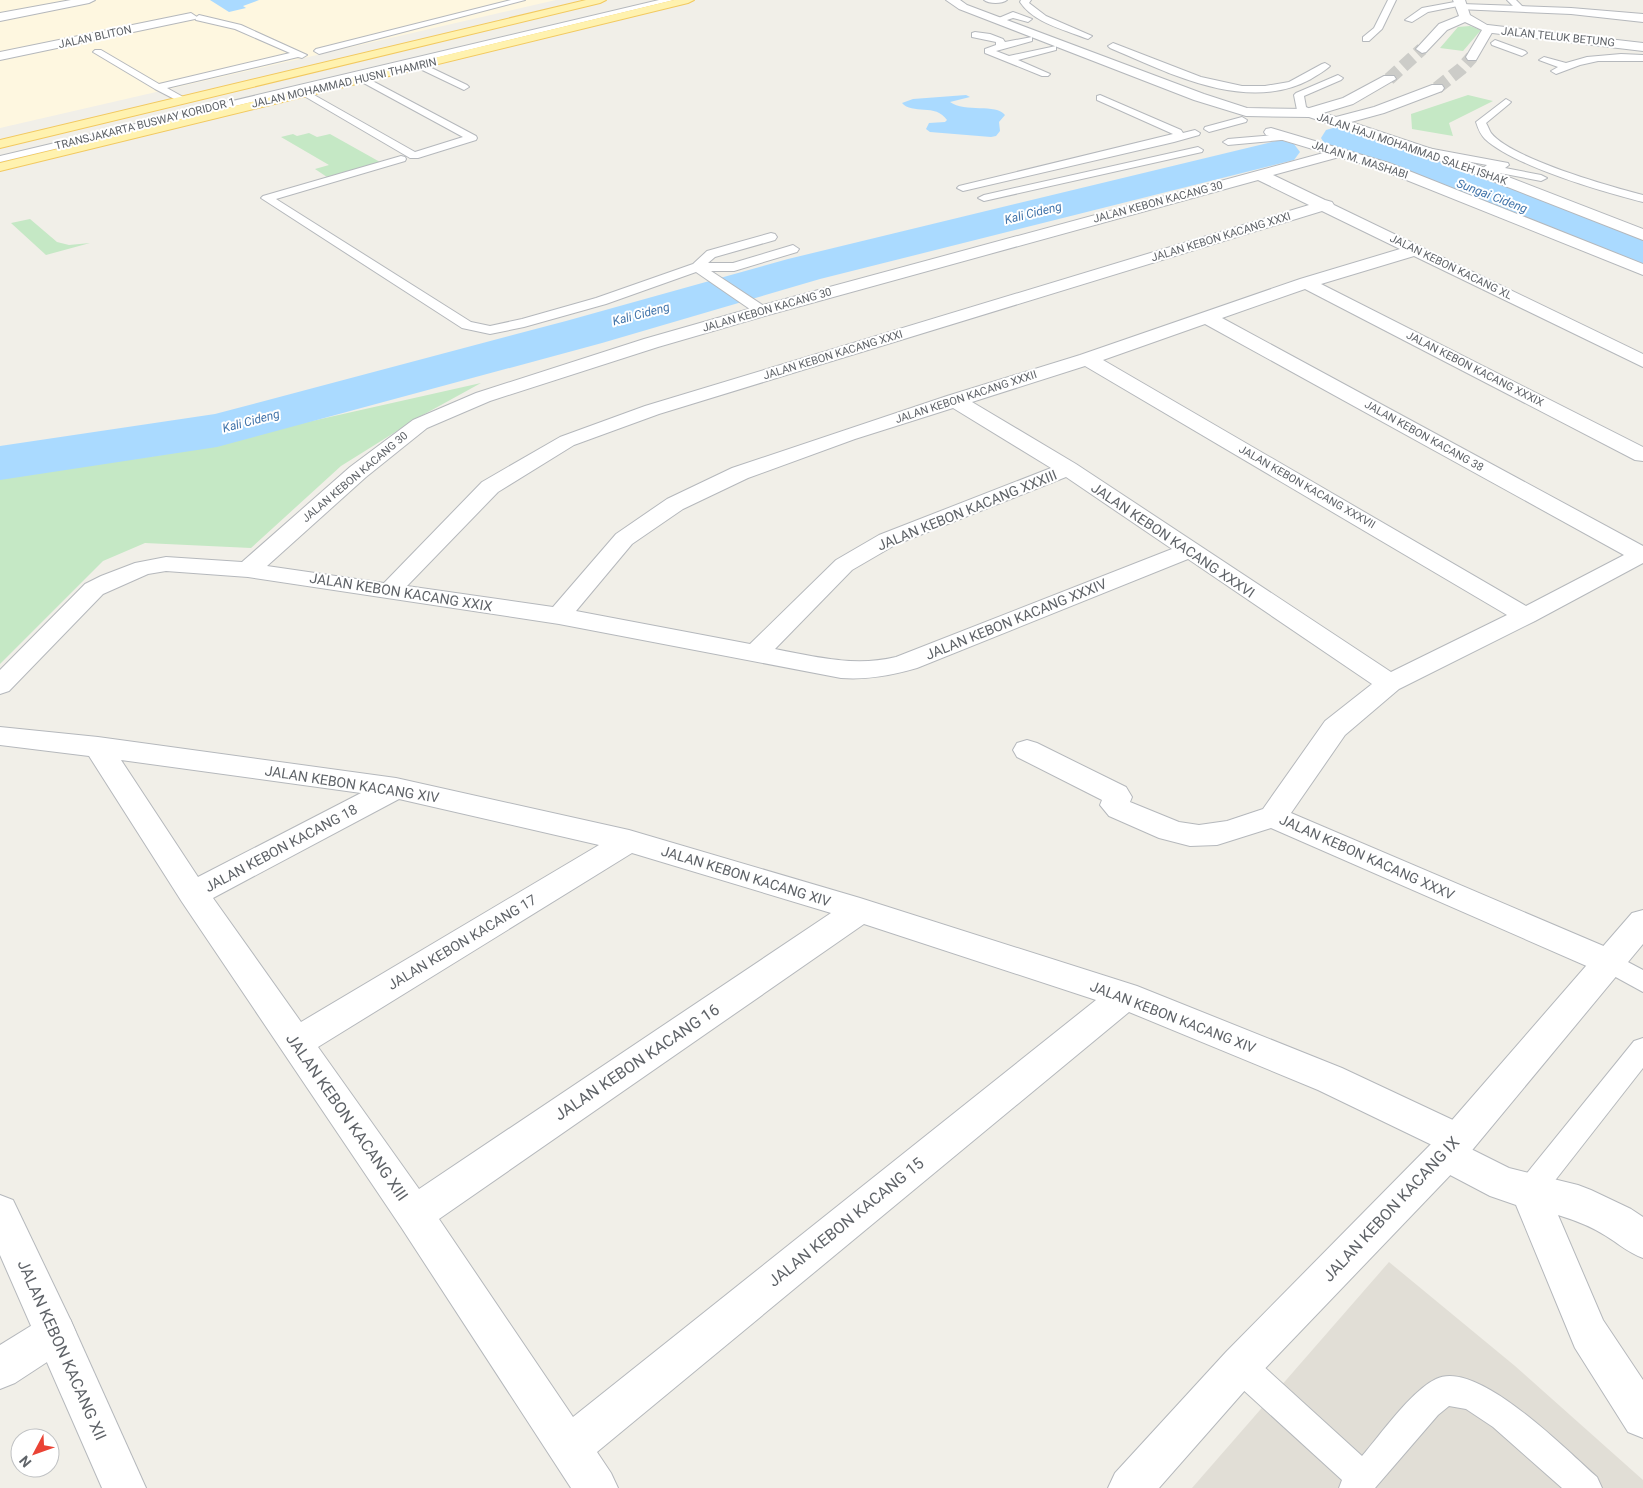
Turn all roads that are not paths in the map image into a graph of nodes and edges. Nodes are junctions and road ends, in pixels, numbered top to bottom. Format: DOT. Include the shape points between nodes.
graph roads {
  1 [pos="90,0"];
  2 [pos="521,0"];
  3 [pos="600,0"];
  4 [pos="627,0"];
  5 [pos="670,0"];
  6 [pos="688,0"];
  7 [pos="988,0"];
  8 [pos="1003,0"];
  9 [pos="1392,0"];
  10 [pos="1511,0"];
  11 [pos="1026,1"];
  12 [pos="946,2"];
  13 [pos="1402,3"];
  14 [pos="1462,7"];
  15 [pos="1520,9"];
  16 [pos="1387,10"];
  17 [pos="190,15"];
  18 [pos="1013,15"];
  19 [pos="1641,16"];
  20 [pos="0,18"];
  21 [pos="1028,19"];
  22 [pos="1409,20"];
  23 [pos="1048,25"];
  24 [pos="983,26"];
  25 [pos="1068,28"];
  26 [pos="1488,29"];
  27 [pos="1088,36"];
  28 [pos="1029,39"];
  29 [pos="1366,39"];
  30 [pos="1495,43"];
  31 [pos="1628,45"];
  32 [pos="1001,46"];
  33 [pos="1113,46"];
  34 [pos="1643,47"];
  35 [pos="1052,48"];
  36 [pos="1422,49"];
  37 [pos="98,52"];
  38 [pos="1522,53"];
  39 [pos="297,54"];
  40 [pos="0,56"];
  41 [pos="1643,58"];
  42 [pos="1009,59"];
  43 [pos="1544,60"];
  44 [pos="336,64"];
  45 [pos="420,65"];
  46 [pos="1326,66"];
  47 [pos="1045,74"];
  48 [pos="1338,78"];
  49 [pos="363,79"];
  50 [pos="1389,79"];
  51 [pos="158,87"];
  52 [pos="464,87"];
  53 [pos="1437,88"];
  54 [pos="298,94"];
  55 [pos="1100,98"];
  56 [pos="182,100"];
  57 [pos="1506,102"];
  58 [pos="1310,113"];
  59 [pos="1242,120"];
  60 [pos="1343,124"];
  61 [pos="1209,129"];
  62 [pos="1271,132"];
  63 [pos="1195,134"];
  64 [pos="1288,137"];
  65 [pos="1174,140"];
  66 [pos="0,144"];
  67 [pos="1314,146"];
  68 [pos="1415,148"];
  69 [pos="0,150"];
  70 [pos="1198,150"];
  71 [pos="1338,153"];
  72 [pos="0,159"];
  73 [pos="1454,161"];
  74 [pos="1504,164"];
  75 [pos="0,167"];
  76 [pos="1258,174"];
  77 [pos="1578,181"];
  78 [pos="963,188"];
  79 [pos="1643,189"];
  80 [pos="984,198"];
  81 [pos="1643,199"];
  82 [pos="1326,205"];
  83 [pos="1643,235"];
  84 [pos="771,237"];
  85 [pos="794,249"];
  86 [pos="1643,249"];
  87 [pos="1416,250"];
  88 [pos="1622,257"];
  89 [pos="697,267"];
  90 [pos="1643,270"];
  91 [pos="1306,283"];
  92 [pos="762,310"];
  93 [pos="1206,318"];
  94 [pos="1087,359"];
  95 [pos="1643,361"];
  96 [pos="954,400"];
  97 [pos="1643,455"];
  98 [pos="1068,469"];
  99 [pos="1188,551"];
  100 [pos="1642,554"];
  101 [pos="248,570"];
  102 [pos="389,591"];
  103 [pos="559,616"];
  104 [pos="1526,616"];
  105 [pos="756,653"];
  106 [pos="841,670"];
  107 [pos="1390,683"];
  108 [pos="0,685"];
  109 [pos="0,736"];
  110 [pos="98,746"];
  111 [pos="1027,750"];
  112 [pos="396,788"];
  113 [pos="1273,816"];
  114 [pos="629,841"];
  115 [pos="192,894"];
  116 [pos="860,910"];
  117 [pos="1643,922"];
  118 [pos="1609,962"];
  119 [pos="1643,982"];
  120 [pos="1125,996"];
  121 [pos="295,1043"];
  122 [pos="1643,1049"];
  123 [pos="1452,1147"];
  124 [pos="1528,1192"];
  125 [pos="0,1213"];
  126 [pos="414,1214"];
  127 [pos="1643,1240"];
  128 [pos="56,1333"];
  129 [pos="1240,1366"];
  130 [pos="0,1368"];
  131 [pos="1643,1417"];
  132 [pos="568,1448"];
  133 [pos="1359,1483"];
  134 [pos="124,1488"];
  135 [pos="596,1488"];
  136 [pos="1130,1488"];
  137 [pos="1586,1488"];
  1 -- 20 [label="street"];
  2 -- 44 [label="lane" via="319,51"];
  3 -- 44 [label="main road, JALAN MOHAMMAD HUSNI THAMRIN"];
  4 -- 69 [label="lane, TRANSJAKARTA BUSWAY KORIDOR 1"];
  5 -- 72 [label="lane, TRANSJAKARTA BUSWAY KORIDOR 1"];
  6 -- 45 [label="main road, JALAN MOHAMMAD HUSNI THAMRIN"];
  7 -- 8 [label="lane"];
  9 -- 16 [label="lane"];
  10 -- 15 [label="lane"];
  11 -- 18 [label="lane"];
  11 -- 25 [label="lane" via="1026,6"];
  12 -- 24 [label="street, JALAN HAJI MOHAMMAD SALEH ISHAK"];
  13 -- 16 [label="lane"];
  14 -- 15 [label="street"];
  14 -- 22 [label="lane" via="1429,9"];
  14 -- 26 [label="street, JALAN TELUK BETUNG"];
  14 -- 36 [label="street"];
  15 -- 19 [label="street"];
  16 -- 29 [label="lane" via="1378,29"];
  17 -- 39 [label="lane" via="238,27"];
  17 -- 40 [label="street, JALAN BLITON"];
  18 -- 21 [label="lane"];
  18 -- 24 [label="lane"];
  23 -- 25 [label="lane"];
  24 -- 28 [label="street, JALAN HAJI MOHAMMAD SALEH ISHAK"];
  24 -- 32 [label="lane" via="1002,43"];
  24 -- 58 [label="street, JALAN HAJI MOHAMMAD SALEH ISHAK" via="1243,111"];
  25 -- 27 [label="lane"];
  26 -- 30 [label="street, JALAN TELUK BETUNG" via="1474,54"];
  26 -- 31 [label="street, JALAN TELUK BETUNG"];
  28 -- 32 [label="lane"];
  28 -- 35 [label="street, JALAN HAJI MOHAMMAD SALEH ISHAK"];
  30 -- 31 [label="street, JALAN TELUK BETUNG" via="1527,39"];
  30 -- 38 [label="lane"];
  31 -- 34 [label="street, JALAN TELUK BETUNG"];
  32 -- 42 [label="lane" via="988,50"];
  33 -- 46 [label="lane" via="1220,86 1237,88 1281,86"];
  35 -- 42 [label="lane"];
  35 -- 59 [label="street, JALAN HAJI MOHAMMAD SALEH ISHAK"];
  37 -- 51 [label="lane"];
  39 -- 44 [label="lane"];
  39 -- 51 [label="lane"];
  41 -- 43 [label="lane" via="1602,57 1561,68"];
  42 -- 47 [label="lane"];
  44 -- 56 [label="main road, JALAN MOHAMMAD HUSNI THAMRIN"];
  45 -- 49 [label="main road, JALAN MOHAMMAD HUSNI THAMRIN"];
  45 -- 52 [label="lane"];
  48 -- 58 [label="lane" via="1299,95 1301,108"];
  49 -- 54 [label="main road, JALAN MOHAMMAD HUSNI THAMRIN"];
  49 -- 54 [label="lane" via="472,138 414,156"];
  50 -- 58 [label="street" via="1348,101"];
  51 -- 56 [label="lane"];
  53 -- 60 [label="street"];
  54 -- 75 [label="main road, JALAN MOHAMMAD HUSNI THAMRIN"];
  54 -- 89 [label="lane" via="401,160 267,198 467,325 490,330 524,323 601,302"];
  55 -- 65 [label="lane" via="1177,132 1179,134"];
  56 -- 66 [label="main road, JALAN MOHAMMAD HUSNI THAMRIN"];
  57 -- 77 [label="lane" via="1482,122 1488,136 1513,152"];
  58 -- 59 [label="street"];
  58 -- 60 [label="street, JALAN HAJI MOHAMMAD SALEH ISHAK"];
  59 -- 61 [label="lane"];
  60 -- 62 [label="street"];
  60 -- 67 [label="street"];
  60 -- 68 [label="street, JALAN HAJI MOHAMMAD SALEH ISHAK"];
  62 -- 64 [label="street, JALAN M. MASHABI"];
  62 -- 64 [label="lane" via="1224,143"];
  63 -- 65 [label="lane"];
  64 -- 67 [label="street, JALAN M. MASHABI"];
  65 -- 78 [label="lane"];
  67 -- 71 [label="street, JALAN M. MASHABI"];
  68 -- 73 [label="street, JALAN HAJI MOHAMMAD SALEH ISHAK"];
  68 -- 74 [label="lane"];
  70 -- 80 [label="lane"];
  71 -- 76 [label="street, JALAN KEBON KACANG 30"];
  71 -- 88 [label="street, JALAN M. MASHABI" via="1384,166"];
  73 -- 77 [label="lane"];
  73 -- 83 [label="street, JALAN HAJI MOHAMMAD SALEH ISHAK"];
  76 -- 82 [label="street, JALAN KEBON KACANG XL"];
  76 -- 92 [label="street, JALAN KEBON KACANG 30"];
  77 -- 79 [label="lane" via="1604,180"];
  77 -- 81 [label="lane"];
  82 -- 87 [label="street, JALAN KEBON KACANG XL"];
  82 -- 102 [label="street, JALAN KEBON KACANG XXXI" via="652,410 568,441 490,486"];
  84 -- 89 [label="lane" via="711,254"];
  85 -- 89 [label="lane" via="734,268"];
  86 -- 88 [label="street"];
  87 -- 91 [label="street, JALAN KEBON KACANG XXXII"];
  87 -- 95 [label="street, JALAN KEBON KACANG XL"];
  88 -- 90 [label="street, JALAN M. MASHABI"];
  89 -- 92 [label="lane"];
  91 -- 93 [label="street, JALAN KEBON KACANG XXXII"];
  91 -- 97 [label="street, JALAN KEBON KACANG XXXIX"];
  92 -- 101 [label="street, JALAN KEBON KACANG 30" via="483,397 420,424 358,472"];
  93 -- 94 [label="street, JALAN KEBON KACANG XXXII"];
  93 -- 100 [label="street, JALAN KEBON KACANG 38"];
  94 -- 96 [label="street, JALAN KEBON KACANG XXXII"];
  94 -- 104 [label="street, JALAN KEBON KACANG XXXVII"];
  96 -- 98 [label="street, JALAN KEBON KACANG XXXVI"];
  96 -- 103 [label="street, JALAN KEBON KACANG XXXII" via="740,473 675,504 624,538"];
  98 -- 99 [label="street, JALAN KEBON KACANG XXXVI"];
  98 -- 105 [label="street, JALAN KEBON KACANG XXXIII" via="886,540 865,552 844,565"];
  99 -- 106 [label="street, JALAN KEBON KACANG XXXIV" via="908,662 863,672"];
  99 -- 107 [label="street, JALAN KEBON KACANG XXXVI"];
  100 -- 104 [label="street, JALAN KEBON KACANG XXXV"];
  101 -- 102 [label="street, JALAN KEBON KACANG XXIX"];
  101 -- 108 [label="street, JALAN KEBON KACANG XXIX" via="166,564 142,568 109,581 94,589"];
  102 -- 103 [label="street, JALAN KEBON KACANG XXIX"];
  103 -- 105 [label="street, JALAN KEBON KACANG XXIX"];
  104 -- 107 [label="street, JALAN KEBON KACANG XXXV"];
  105 -- 106 [label="street, JALAN KEBON KACANG XXIX"];
  107 -- 113 [label="street, JALAN KEBON KACANG XXXV" via="1335,728"];
  109 -- 110 [label="street, JALAN KEBON KACANG XIV"];
  110 -- 112 [label="street, JALAN KEBON KACANG XIV"];
  110 -- 115 [label="street, JALAN KEBON KACANG XIII"];
  111 -- 113 [label="street" via="1116,794 1118,797 1114,805 1119,809 1181,833 1208,836"];
  112 -- 114 [label="street, JALAN KEBON KACANG XIV"];
  112 -- 115 [label="street, JALAN KEBON KACANG 18"];
  113 -- 118 [label="street, JALAN KEBON KACANG XXXV"];
  114 -- 116 [label="street, JALAN KEBON KACANG XIV"];
  114 -- 121 [label="street, JALAN KEBON KACANG 17"];
  115 -- 121 [label="street, JALAN KEBON KACANG XIII"];
  116 -- 120 [label="street, JALAN KEBON KACANG XIV"];
  116 -- 126 [label="street, JALAN KEBON KACANG 16"];
  117 -- 118 [label="street, JALAN KEBON KACANG IX"];
  118 -- 119 [label="lane"];
  118 -- 123 [label="street, JALAN KEBON KACANG IX"];
  120 -- 123 [label="street, JALAN KEBON KACANG XIV" via="1330,1080"];
  120 -- 132 [label="street, JALAN KEBON KACANG 15"];
  121 -- 126 [label="street, JALAN KEBON KACANG XIII"];
  122 -- 124 [label="lane"];
  123 -- 124 [label="street, JALAN KEBON KACANG XIV" via="1503,1184"];
  123 -- 129 [label="street, JALAN KEBON KACANG IX"];
  124 -- 127 [label="street, JALAN KEBON KACANG XIV" via="1578,1203 1618,1222"];
  124 -- 131 [label="street" via="1589,1334"];
  125 -- 128 [label="street, JALAN KEBON KACANG XII"];
  126 -- 132 [label="street, JALAN KEBON KACANG XIII"];
  128 -- 130 [label="street"];
  128 -- 134 [label="street, JALAN KEBON KACANG XII"];
  129 -- 133 [label="lane"];
  129 -- 136 [label="street, JALAN KEBON KACANG IX"];
  132 -- 135 [label="street, JALAN KEBON KACANG XIII"];
  133 -- 137 [label="lane" via="1426,1404 1445,1390 1472,1395 1504,1416"];
}
